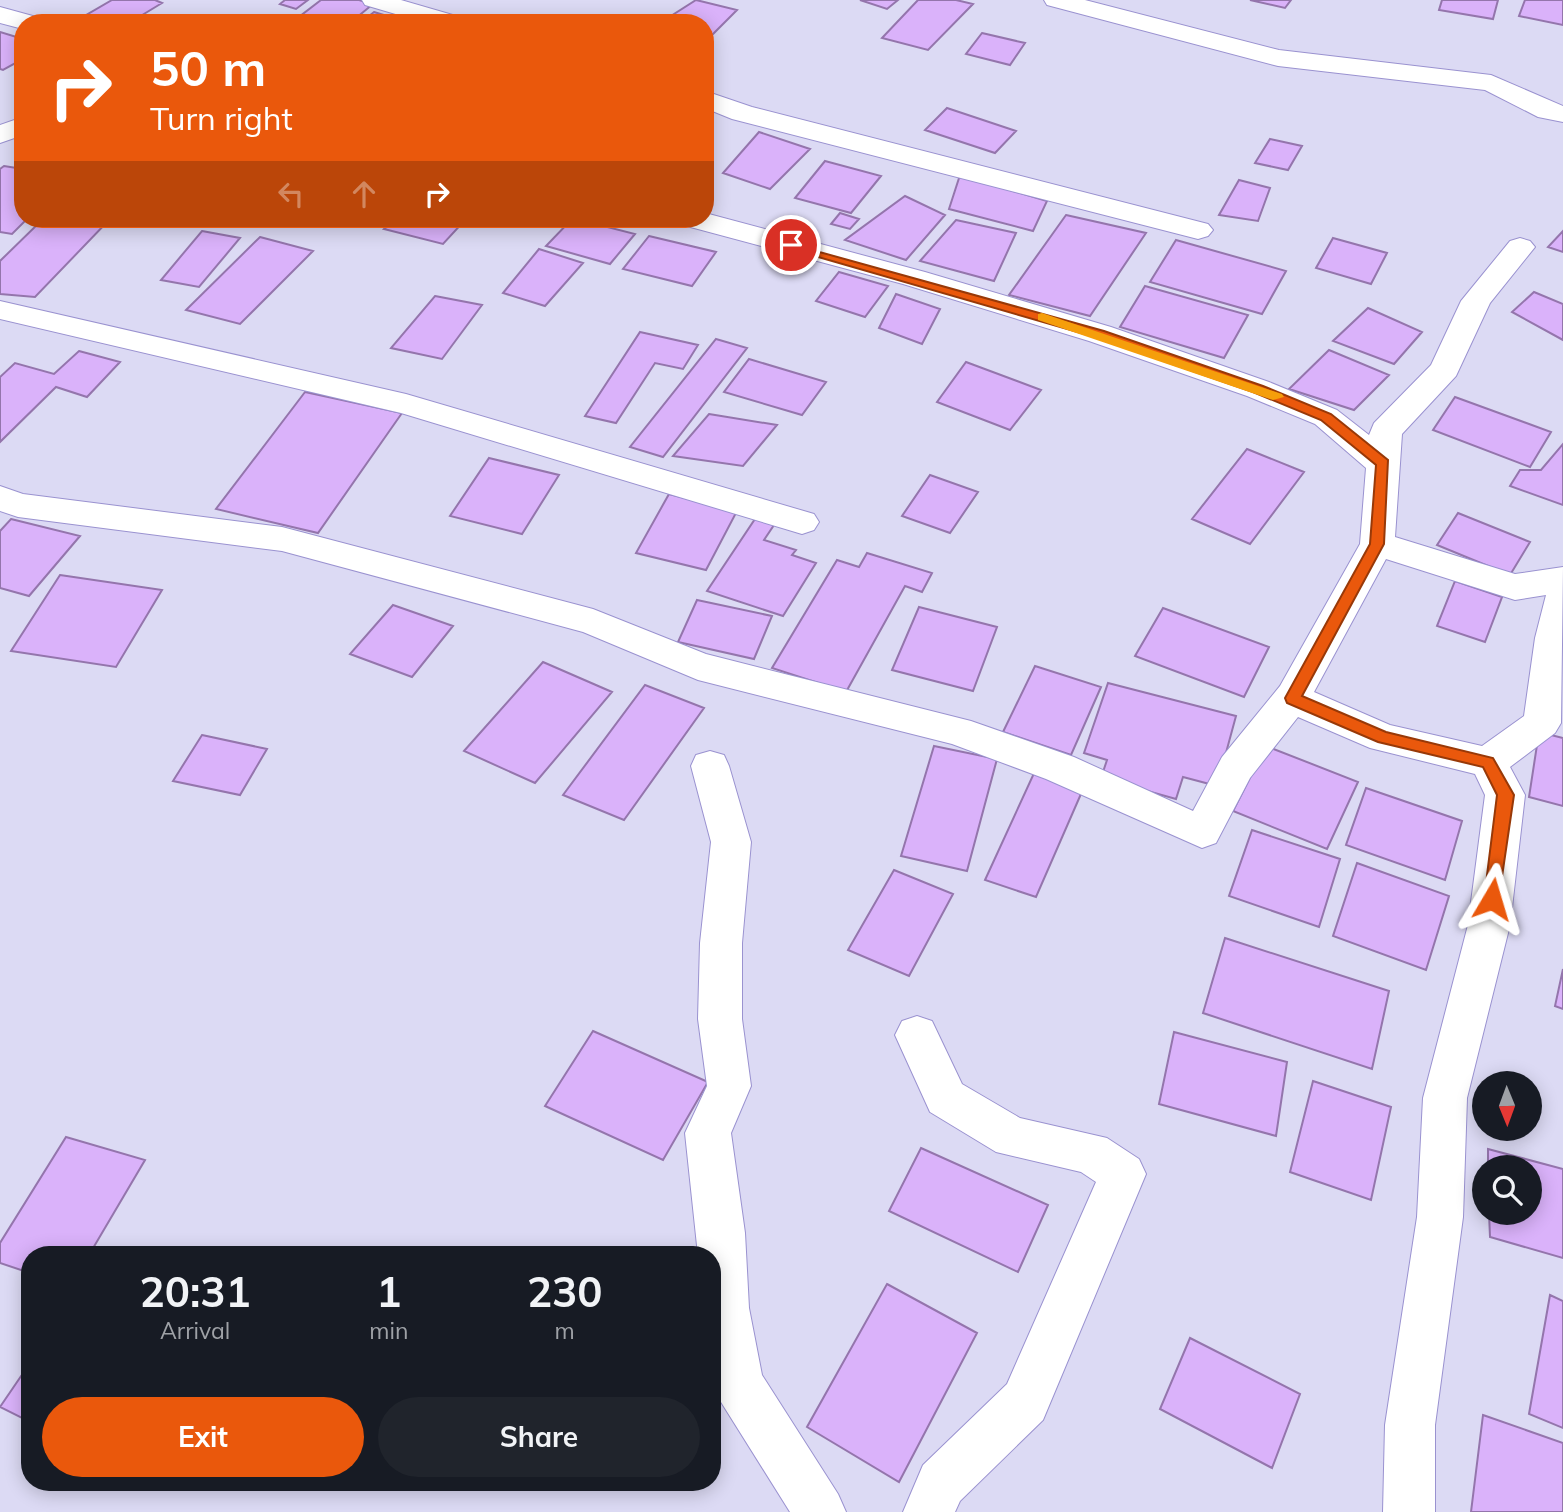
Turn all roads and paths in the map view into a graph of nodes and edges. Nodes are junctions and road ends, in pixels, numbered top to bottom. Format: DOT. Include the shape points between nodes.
graph roads {
  1 [pos="374,0"];
  2 [pos="1056,0"];
  3 [pos="423,14"];
  4 [pos="714,102"];
  5 [pos="1563,114"];
  6 [pos="714,225"];
  7 [pos="1198,230"];
  8 [pos="1520,247"];
  9 [pos="0,310"];
  10 [pos="1383,464"];
  11 [pos="0,498"];
  12 [pos="802,522"];
  13 [pos="1377,544"];
  14 [pos="1563,580"];
  15 [pos="1563,597"];
  16 [pos="1294,695"];
  17 [pos="1488,762"];
  18 [pos="710,766"];
  19 [pos="917,1035"];
  20 [pos="820,1512"];
  21 [pos="929,1512"];
  22 [pos="1409,1512"];
  1 -- 3 [label="street"];
  2 -- 5 [label="street" via="1278,58 1491,82"];
  4 -- 7 [label="street"];
  6 -- 10 [label="street" via="1060,322 1258,389 1326,417"];
  8 -- 10 [label="street" via="1476,301 1445,369 1386,430"];
  9 -- 12 [label="street" via="406,404"];
  10 -- 13 [label="street"];
  11 -- 16 [label="street" via="18,505 282,539 593,622 698,666 958,731 1060,768 1202,832 1236,768"];
  13 -- 14 [label="street" via="1515,587"];
  13 -- 16 [label="street"];
  15 -- 17 [label="street" via="1542,723"];
  16 -- 17 [label="street" via="1292,698 1383,738"];
  17 -- 22 [label="street" via="1506,795 1489,926 1445,1098 1440,1217 1410,1425"];
  18 -- 20 [label="street" via="732,842 721,943 720,1019 729,1086 708,1133 725,1308 739,1384"];
  19 -- 21 [label="street" via="946,1098 1012,1137 1091,1153 1123,1174 1025,1402 941,1483"];
}
